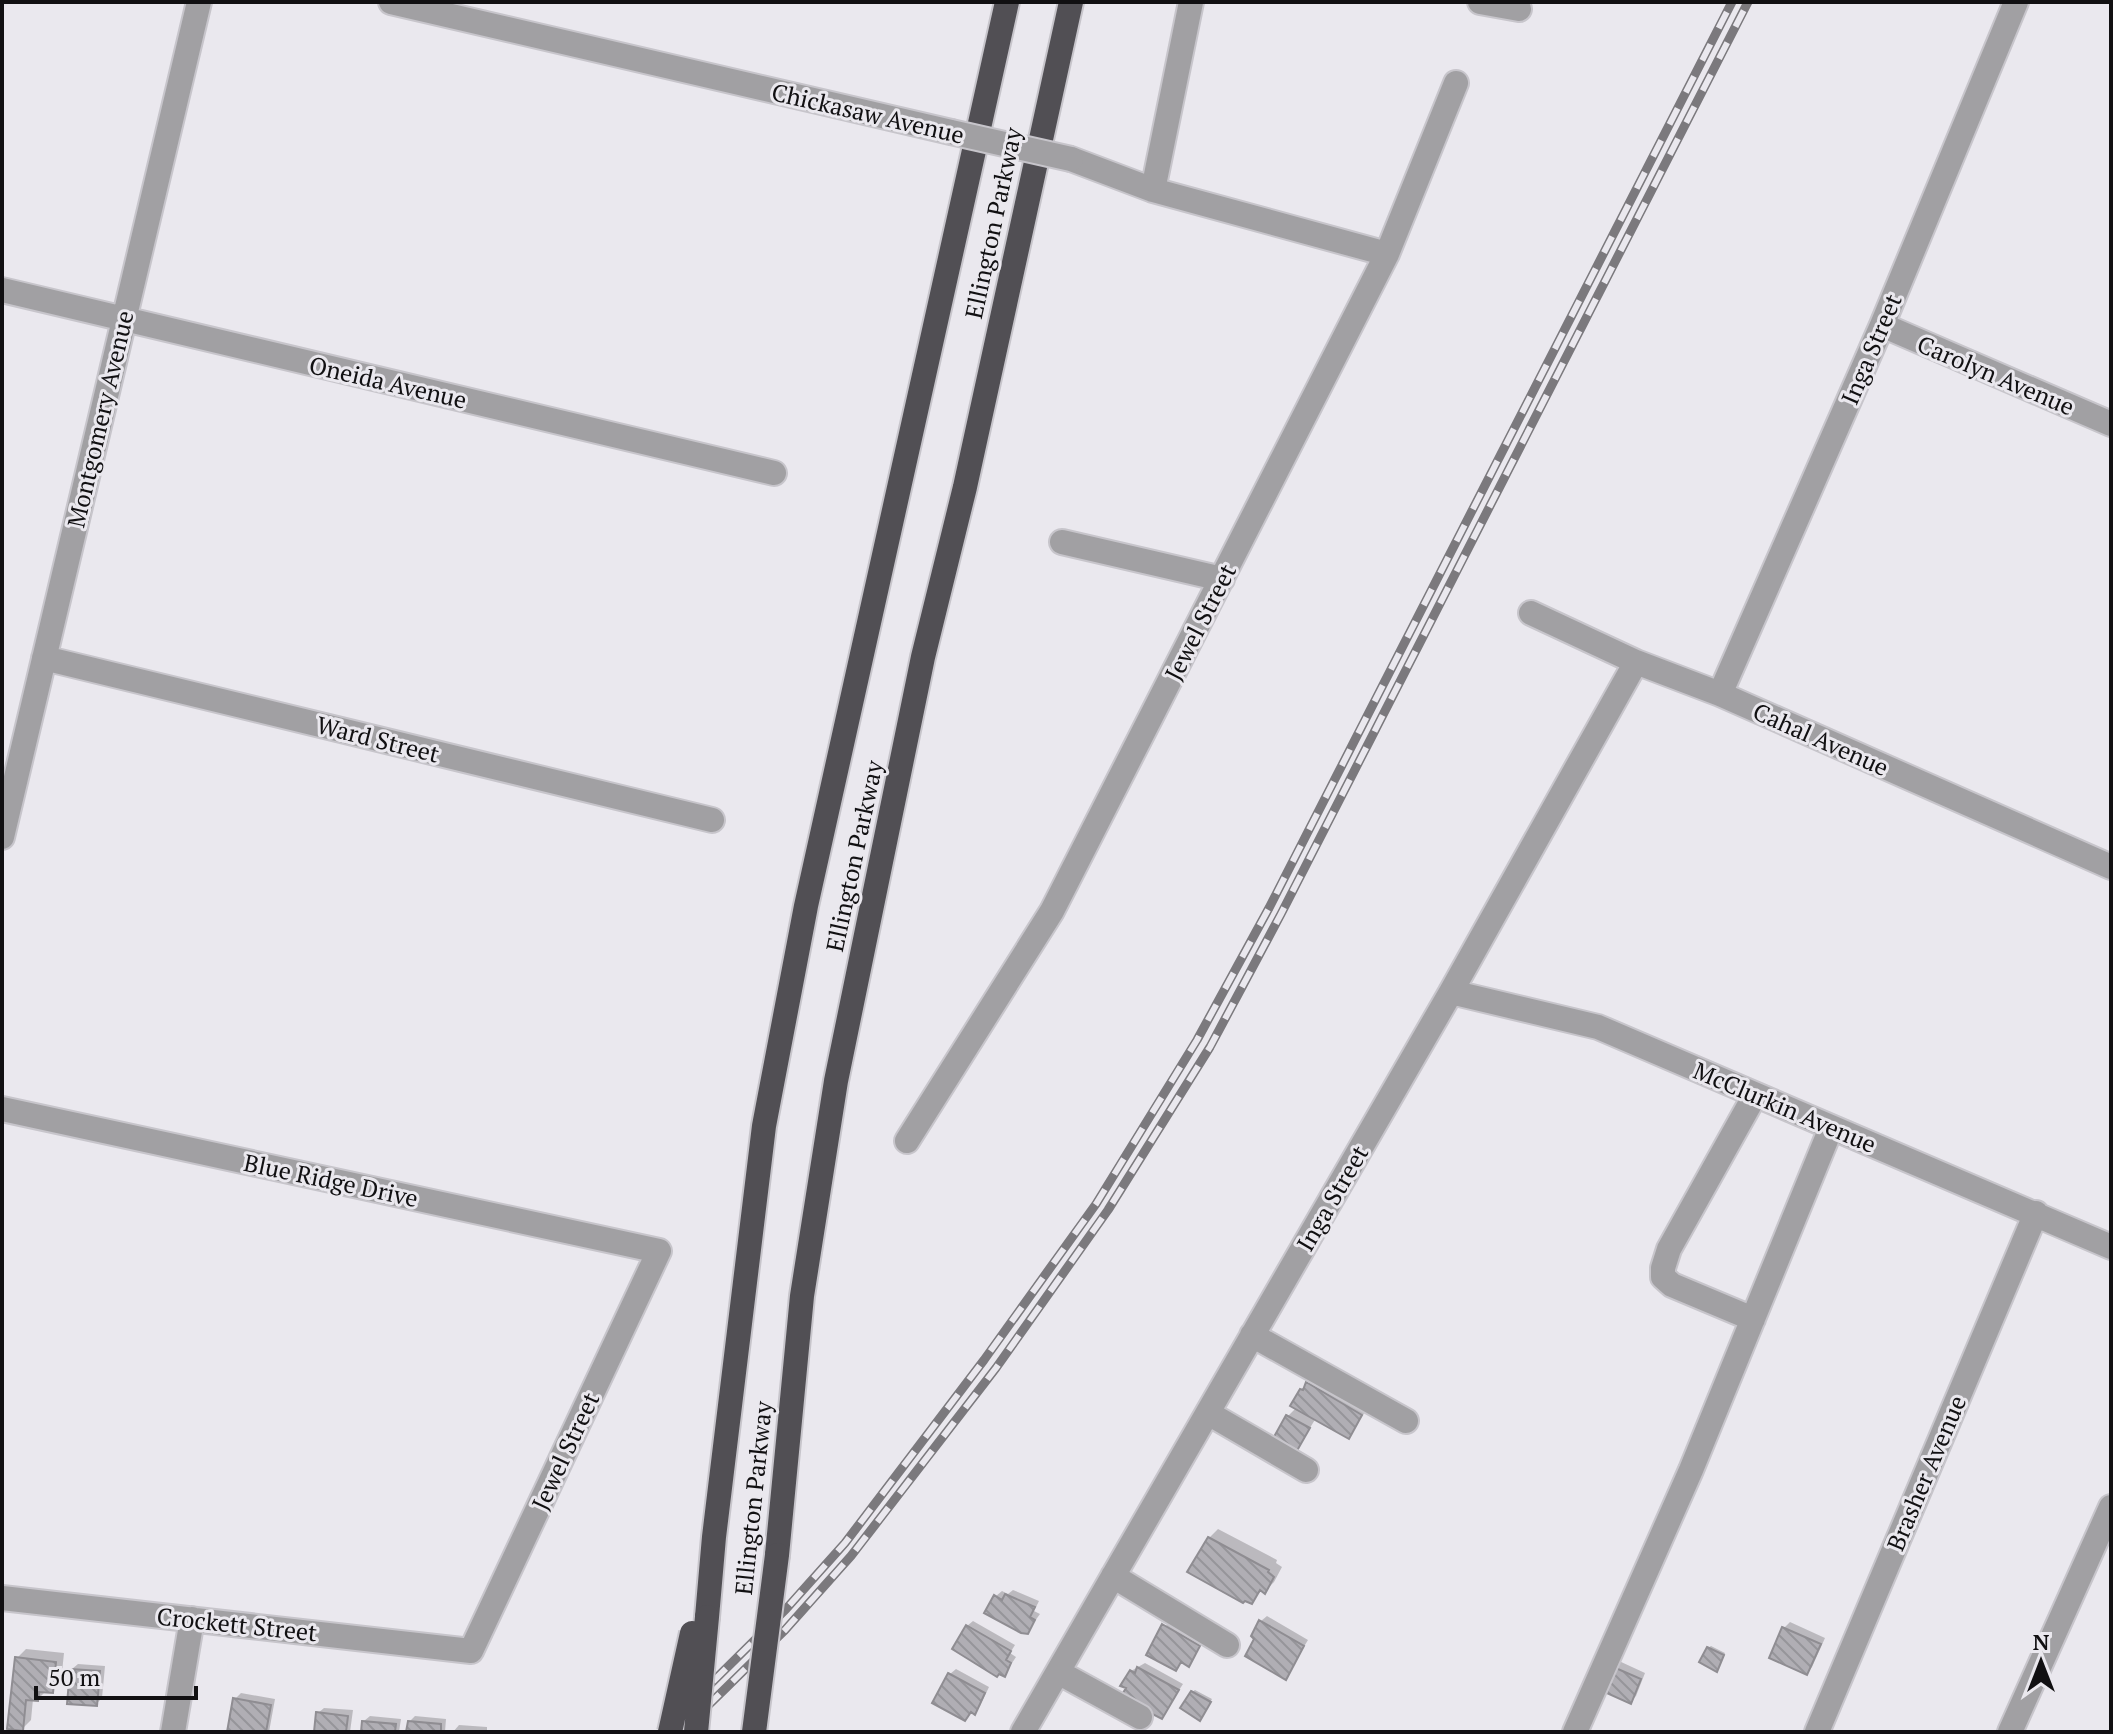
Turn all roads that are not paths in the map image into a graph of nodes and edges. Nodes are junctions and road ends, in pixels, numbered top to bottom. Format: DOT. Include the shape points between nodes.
graph roads {
  1 [pos="199,2"];
  2 [pos="391,2"];
  3 [pos="1007,2"];
  4 [pos="1071,2"];
  5 [pos="1191,2"];
  6 [pos="1480,2"];
  7 [pos="2016,2"];
  8 [pos="1519,9"];
  9 [pos="1456,83"];
  10 [pos="1153,190"];
  11 [pos="1387,254"];
  12 [pos="2,290"];
  13 [pos="124,319"];
  14 [pos="1882,325"];
  15 [pos="2111,424"];
  16 [pos="774,473"];
  17 [pos="1062,542"];
  18 [pos="1222,579"];
  19 [pos="1531,613"];
  20 [pos="44,658"];
  21 [pos="1636,662"];
  22 [pos="1720,694"];
  23 [pos="712,820"];
  24 [pos="2,837"];
  25 [pos="2111,867"];
  26 [pos="1451,992"];
  27 [pos="1755,1095"];
  28 [pos="2,1109"];
  29 [pos="1831,1128"];
  30 [pos="907,1141"];
  31 [pos="2036,1213"];
  32 [pos="2111,1247"];
  33 [pos="659,1251"];
  34 [pos="1753,1319"];
  35 [pos="1252,1335"];
  36 [pos="1208,1413"];
  37 [pos="1406,1421"];
  38 [pos="1306,1470"];
  39 [pos="2111,1507"];
  40 [pos="1113,1576"];
  41 [pos="2,1598"];
  42 [pos="192,1619"];
  43 [pos="700,1625"];
  44 [pos="1227,1645"];
  45 [pos="471,1651"];
  46 [pos="1058,1672"];
  47 [pos="1140,1717"];
  48 [pos="173,1732"];
  49 [pos="670,1732"];
  50 [pos="696,1732"];
  51 [pos="754,1732"];
  52 [pos="1023,1732"];
  53 [pos="1575,1732"];
  54 [pos="1817,1732"];
  55 [pos="2010,1732"];
  1 -- 13 [label="street, Montgomery Avenue"];
  2 -- 10 [label="street, Chickasaw Avenue, bridge" via="1071,159"];
  3 -- 43 [label="highway, Ellington Parkway" via="806,906 764,1126"];
  4 -- 51 [label="highway, Ellington Parkway, bridge" via="923,657 836,1081 802,1296"];
  5 -- 10 [label="street"];
  6 -- 8 [label="street"];
  7 -- 14 [label="street, Inga Street"];
  9 -- 11 [label="street, Jewel Street"];
  10 -- 11 [label="street, Chickasaw Avenue"];
  11 -- 18 [label="street, Jewel Street"];
  12 -- 13 [label="street, Oneida Avenue"];
  13 -- 16 [label="street, Oneida Avenue"];
  13 -- 20 [label="street, Montgomery Avenue"];
  14 -- 15 [label="street, Carolyn Avenue"];
  14 -- 22 [label="street, Inga Street"];
  17 -- 18 [label="street"];
  18 -- 30 [label="street, Jewel Street" via="1052,911"];
  19 -- 21 [label="street, Cahal Avenue"];
  20 -- 23 [label="street, Ward Street"];
  20 -- 24 [label="street, Montgomery Avenue"];
  21 -- 22 [label="street, Cahal Avenue"];
  21 -- 26 [label="street, Inga Street"];
  22 -- 25 [label="street, Cahal Avenue"];
  26 -- 27 [label="street, McClurkin Avenue" via="1598,1027"];
  26 -- 35 [label="street, Inga Street"];
  27 -- 29 [label="street, McClurkin Avenue"];
  27 -- 34 [label="street" via="1663,1268 1663,1277 1672,1285"];
  28 -- 33 [label="street, Blue Ridge Drive"];
  29 -- 31 [label="street, McClurkin Avenue"];
  29 -- 34 [label="street"];
  31 -- 32 [label="street, McClurkin Avenue"];
  31 -- 54 [label="street, Brasher Avenue"];
  33 -- 45 [label="street, Jewel Street"];
  34 -- 53 [label="street"];
  35 -- 36 [label="street, Inga Street"];
  35 -- 37 [label="street"];
  36 -- 38 [label="street"];
  36 -- 40 [label="street, Inga Street"];
  39 -- 55 [label="street"];
  40 -- 44 [label="street"];
  40 -- 46 [label="street, Inga Street"];
  41 -- 42 [label="street, Crockett Street"];
  42 -- 45 [label="street, Crockett Street"];
  42 -- 48 [label="street"];
  43 -- 49 [label="highway, bridge"];
  43 -- 50 [label="highway, Ellington Parkway, bridge"];
  46 -- 47 [label="street"];
  46 -- 52 [label="street, Inga Street"];
}
